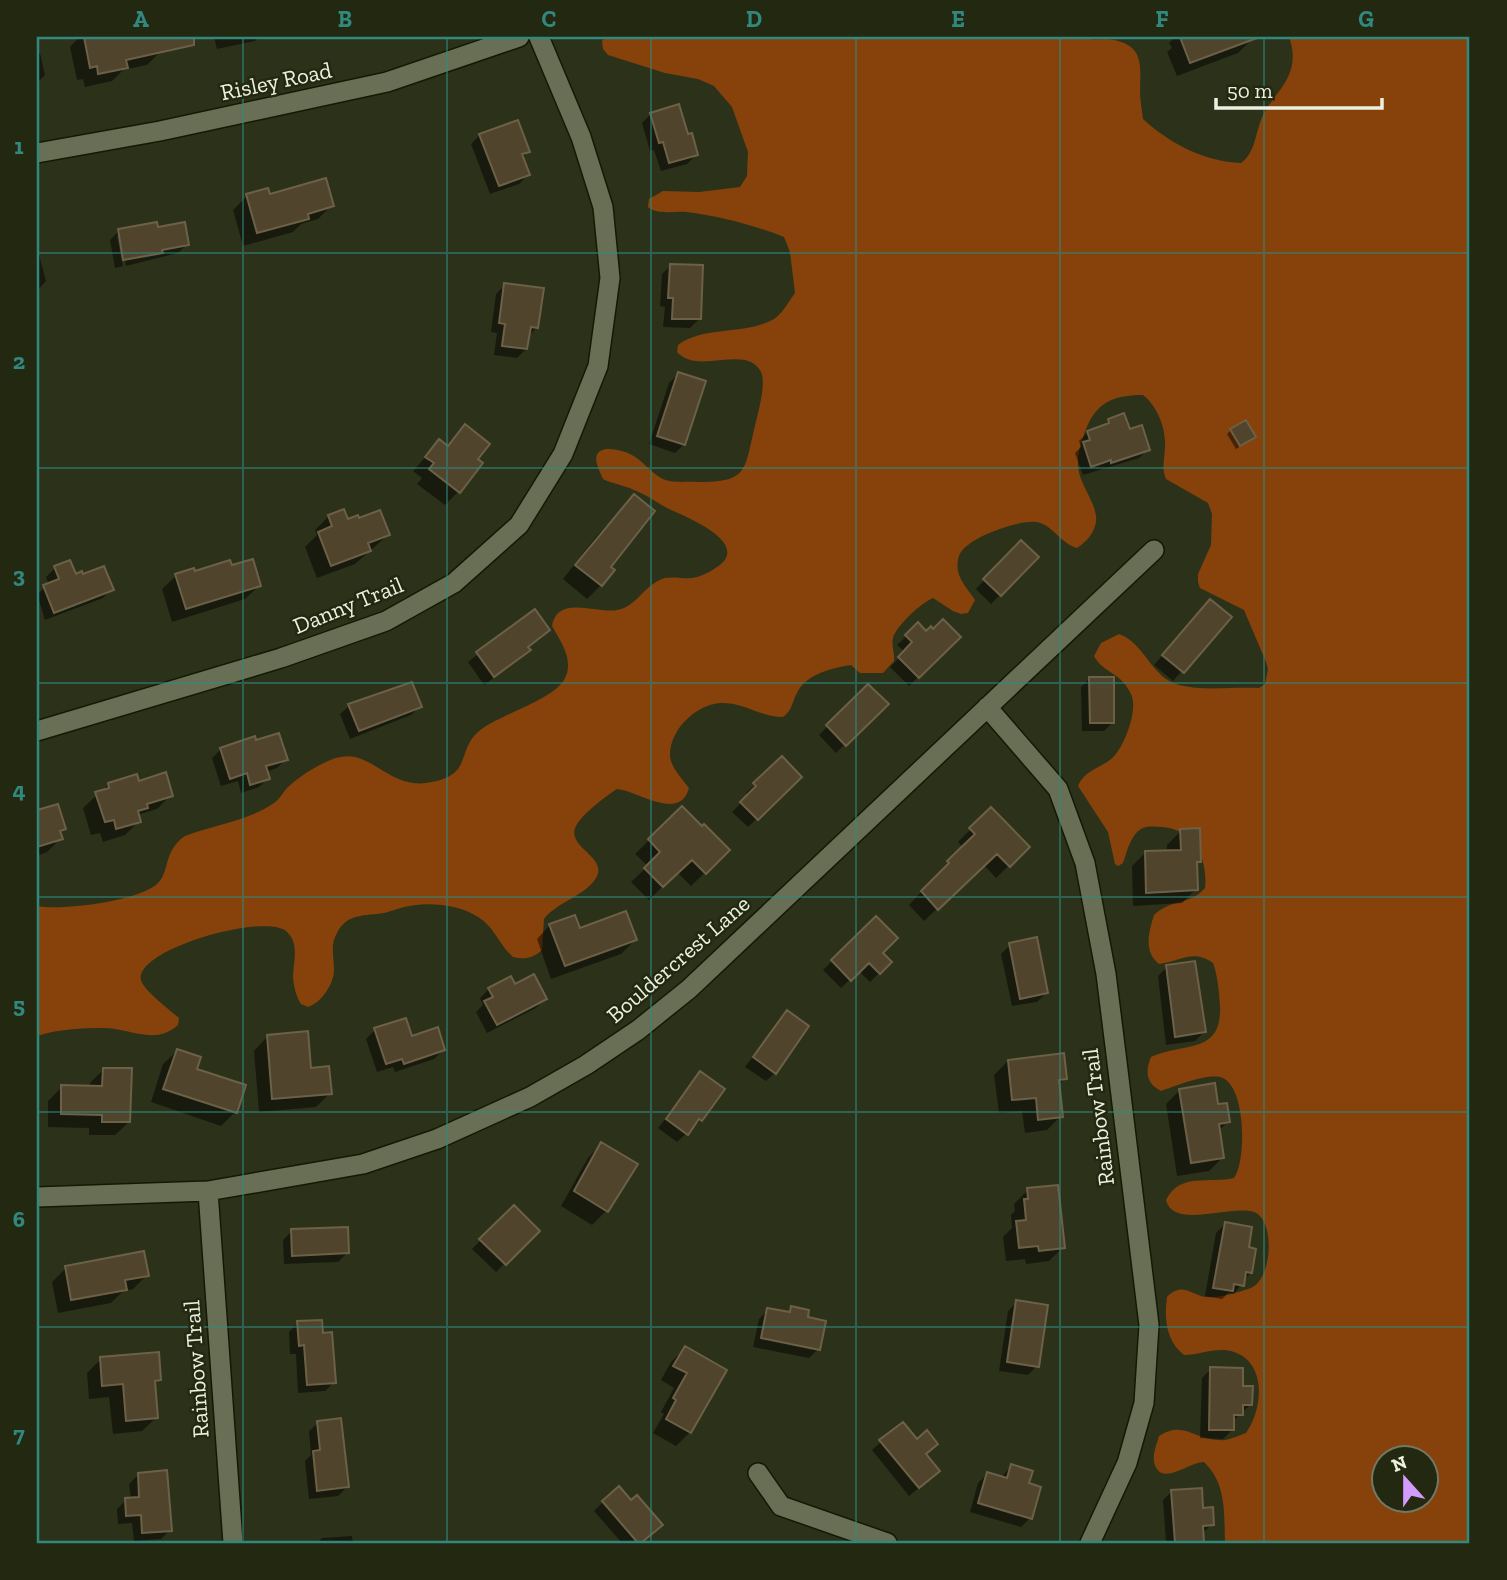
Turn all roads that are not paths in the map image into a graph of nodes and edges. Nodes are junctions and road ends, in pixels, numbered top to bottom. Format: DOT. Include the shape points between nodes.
graph roads {
  1 [pos="519,37"];
  2 [pos="539,37"];
  3 [pos="37,153"];
  4 [pos="1154,551"];
  5 [pos="987,706"];
  6 [pos="37,731"];
  7 [pos="208,1191"];
  8 [pos="37,1197"];
  9 [pos="758,1473"];
  10 [pos="233,1543"];
  11 [pos="887,1543"];
  12 [pos="1090,1543"];
  1 -- 3 [label="street, Risley Road" via="387,82"];
  2 -- 6 [label="street, Danny Trail" via="581,137 603,207 610,278 598,366 563,454 519,525 454,583 386,621 281,658"];
  4 -- 5 [label="street, Bouldercrest Lane"];
  5 -- 7 [label="street, Bouldercrest Lane" via="689,989 586,1065 530,1097 449,1133 363,1164"];
  5 -- 12 [label="street, Rainbow Trail" via="1058,789 1085,863 1116,1055 1149,1325 1144,1403 1127,1463"];
  7 -- 8 [label="street, Bouldercrest Lane"];
  7 -- 10 [label="street, Rainbow Trail"];
  9 -- 11 [label="street" via="781,1506"];
}
